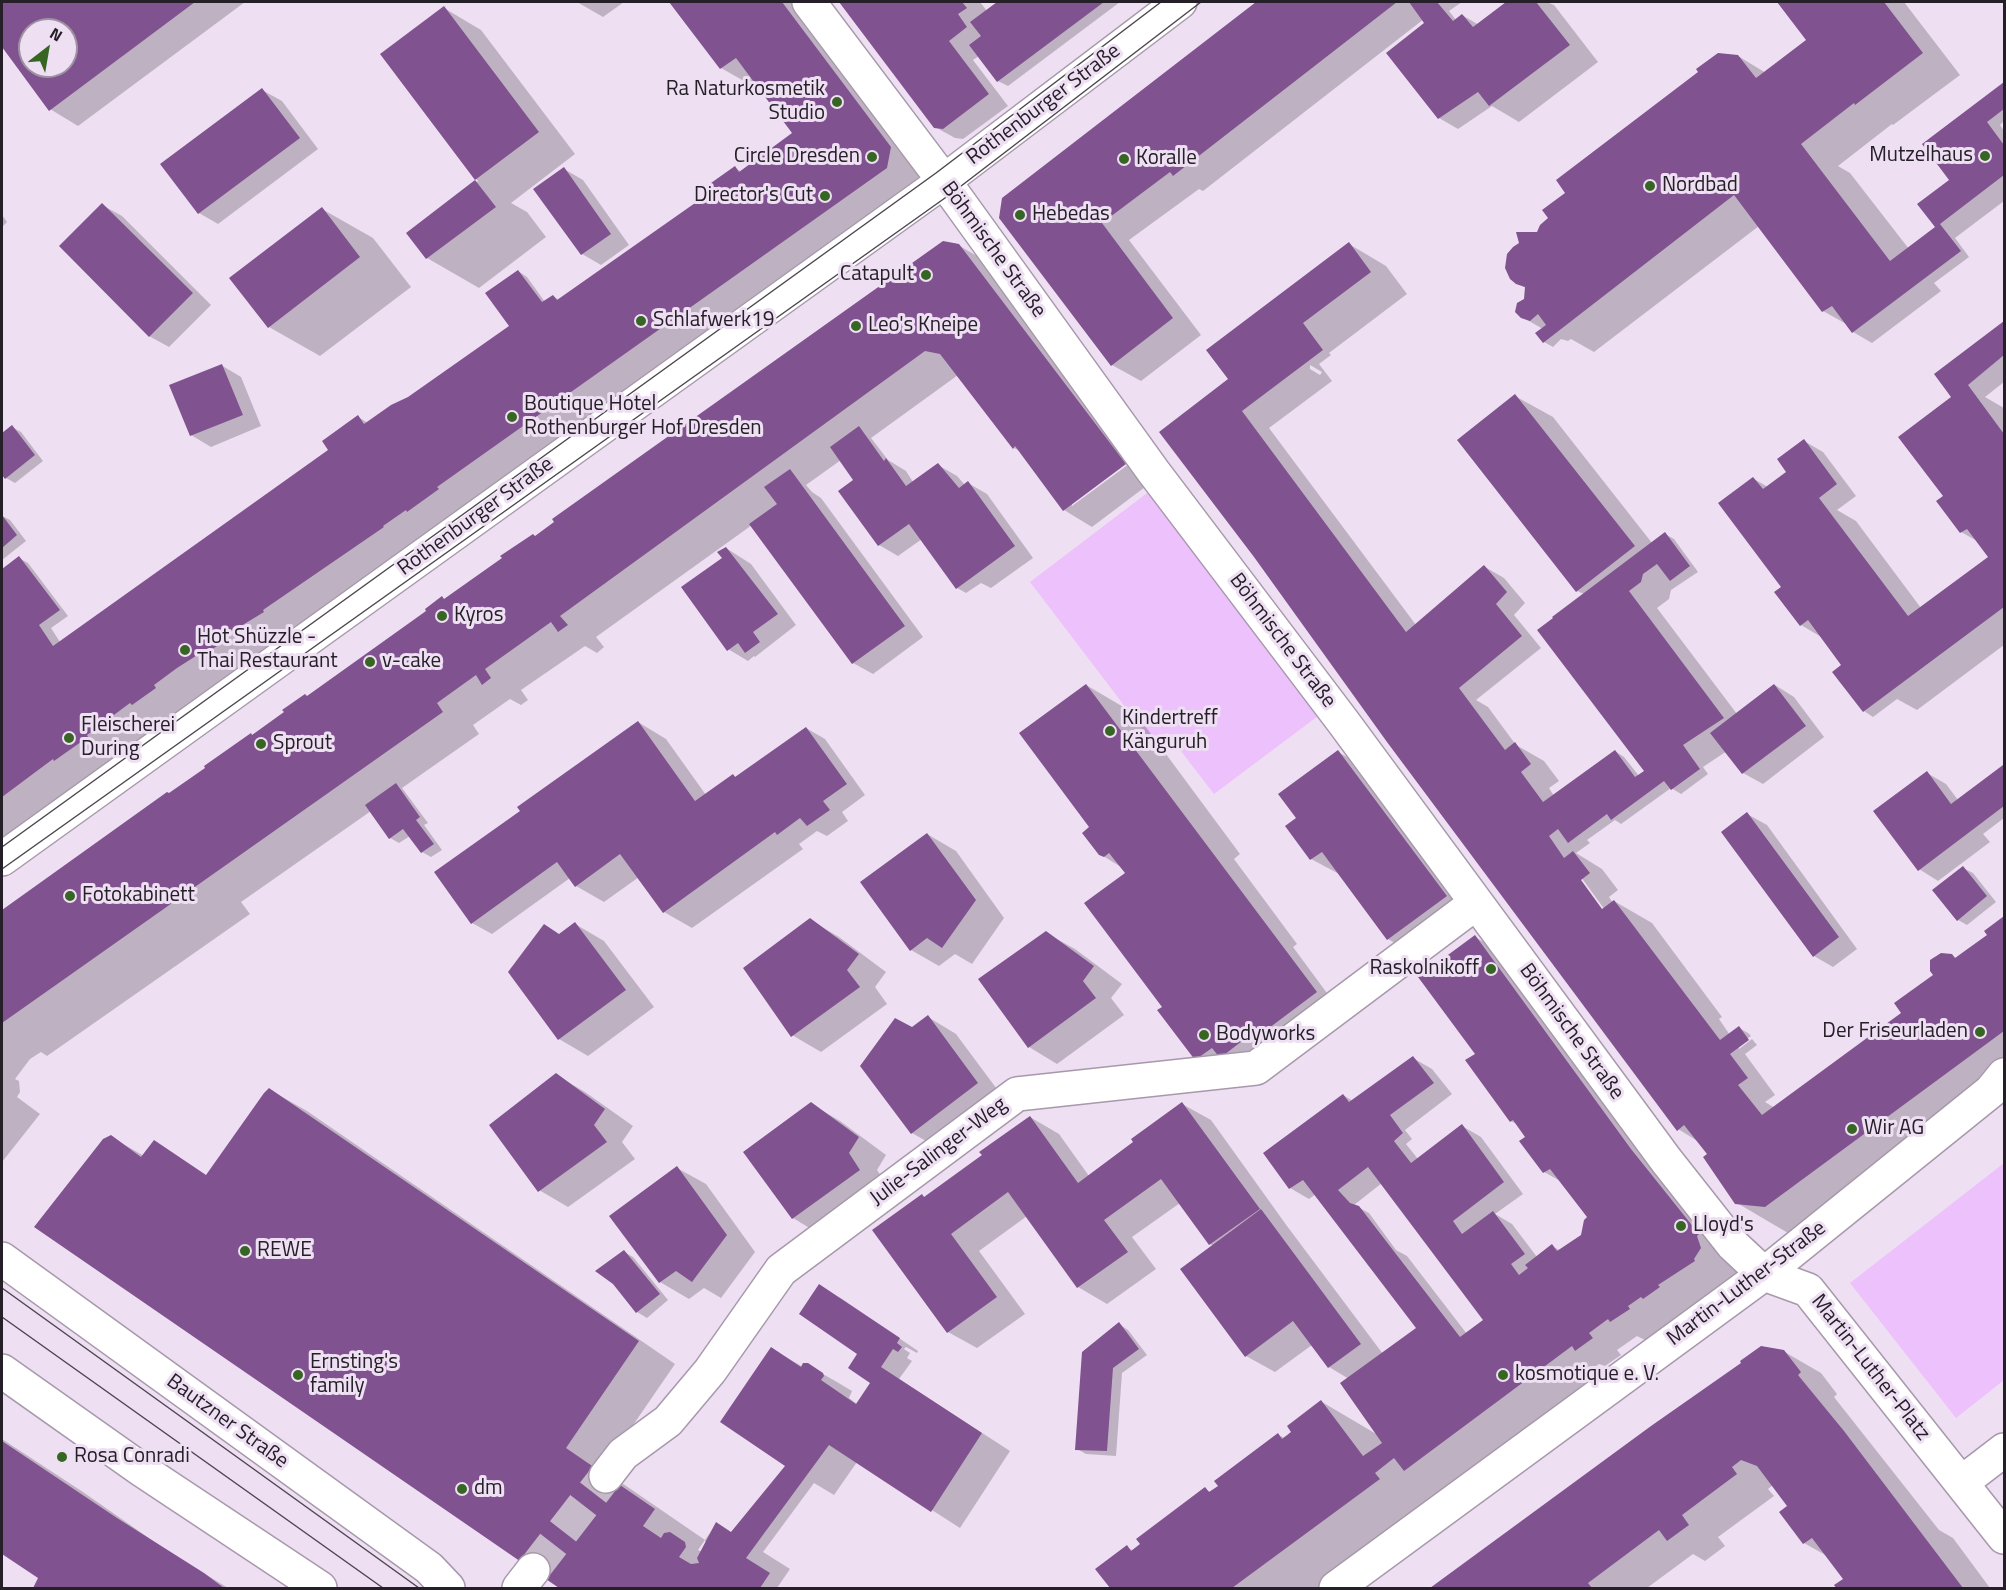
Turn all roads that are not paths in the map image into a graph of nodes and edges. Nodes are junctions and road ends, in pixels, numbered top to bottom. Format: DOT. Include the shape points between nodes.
graph roads {
  1 [pos="809,2"];
  2 [pos="1180,2"];
  3 [pos="944,181"];
  4 [pos="2,859"];
  5 [pos="1476,903"];
  6 [pos="2000,1091"];
  7 [pos="2,1259"];
  8 [pos="1764,1274"];
  9 [pos="2,1371"];
  10 [pos="2004,1450"];
  11 [pos="606,1476"];
  12 [pos="1961,1482"];
  13 [pos="2004,1537"];
  14 [pos="320,1588"];
  15 [pos="448,1588"];
  16 [pos="1336,1588"];
  1 -- 3 [label="street, Böhmische Straße"];
  2 -- 3 [label="street, Rothenburger Straße"];
  3 -- 4 [label="street, Rothenburger Straße"];
  3 -- 5 [label="street, Böhmische Straße" via="1152,471"];
  5 -- 8 [label="street, Böhmische Straße" via="1666,1160 1732,1245"];
  5 -- 11 [label="street, Julie-Salinger-Weg" via="1256,1068 1017,1094 781,1270 710,1371 668,1421 623,1454"];
  6 -- 8 [label="street, Martin-Luther-Straße"];
  7 -- 15 [label="street, Bautzner Straße" via="429,1568"];
  8 -- 12 [label="street, Martin-Luther-Platz" via="1808,1290"];
  8 -- 16 [label="street, Martin-Luther-Straße"];
  9 -- 14 [label="street"];
  10 -- 12 [label="street"];
  12 -- 13 [label="street, Martin-Luther-Platz"];
}
